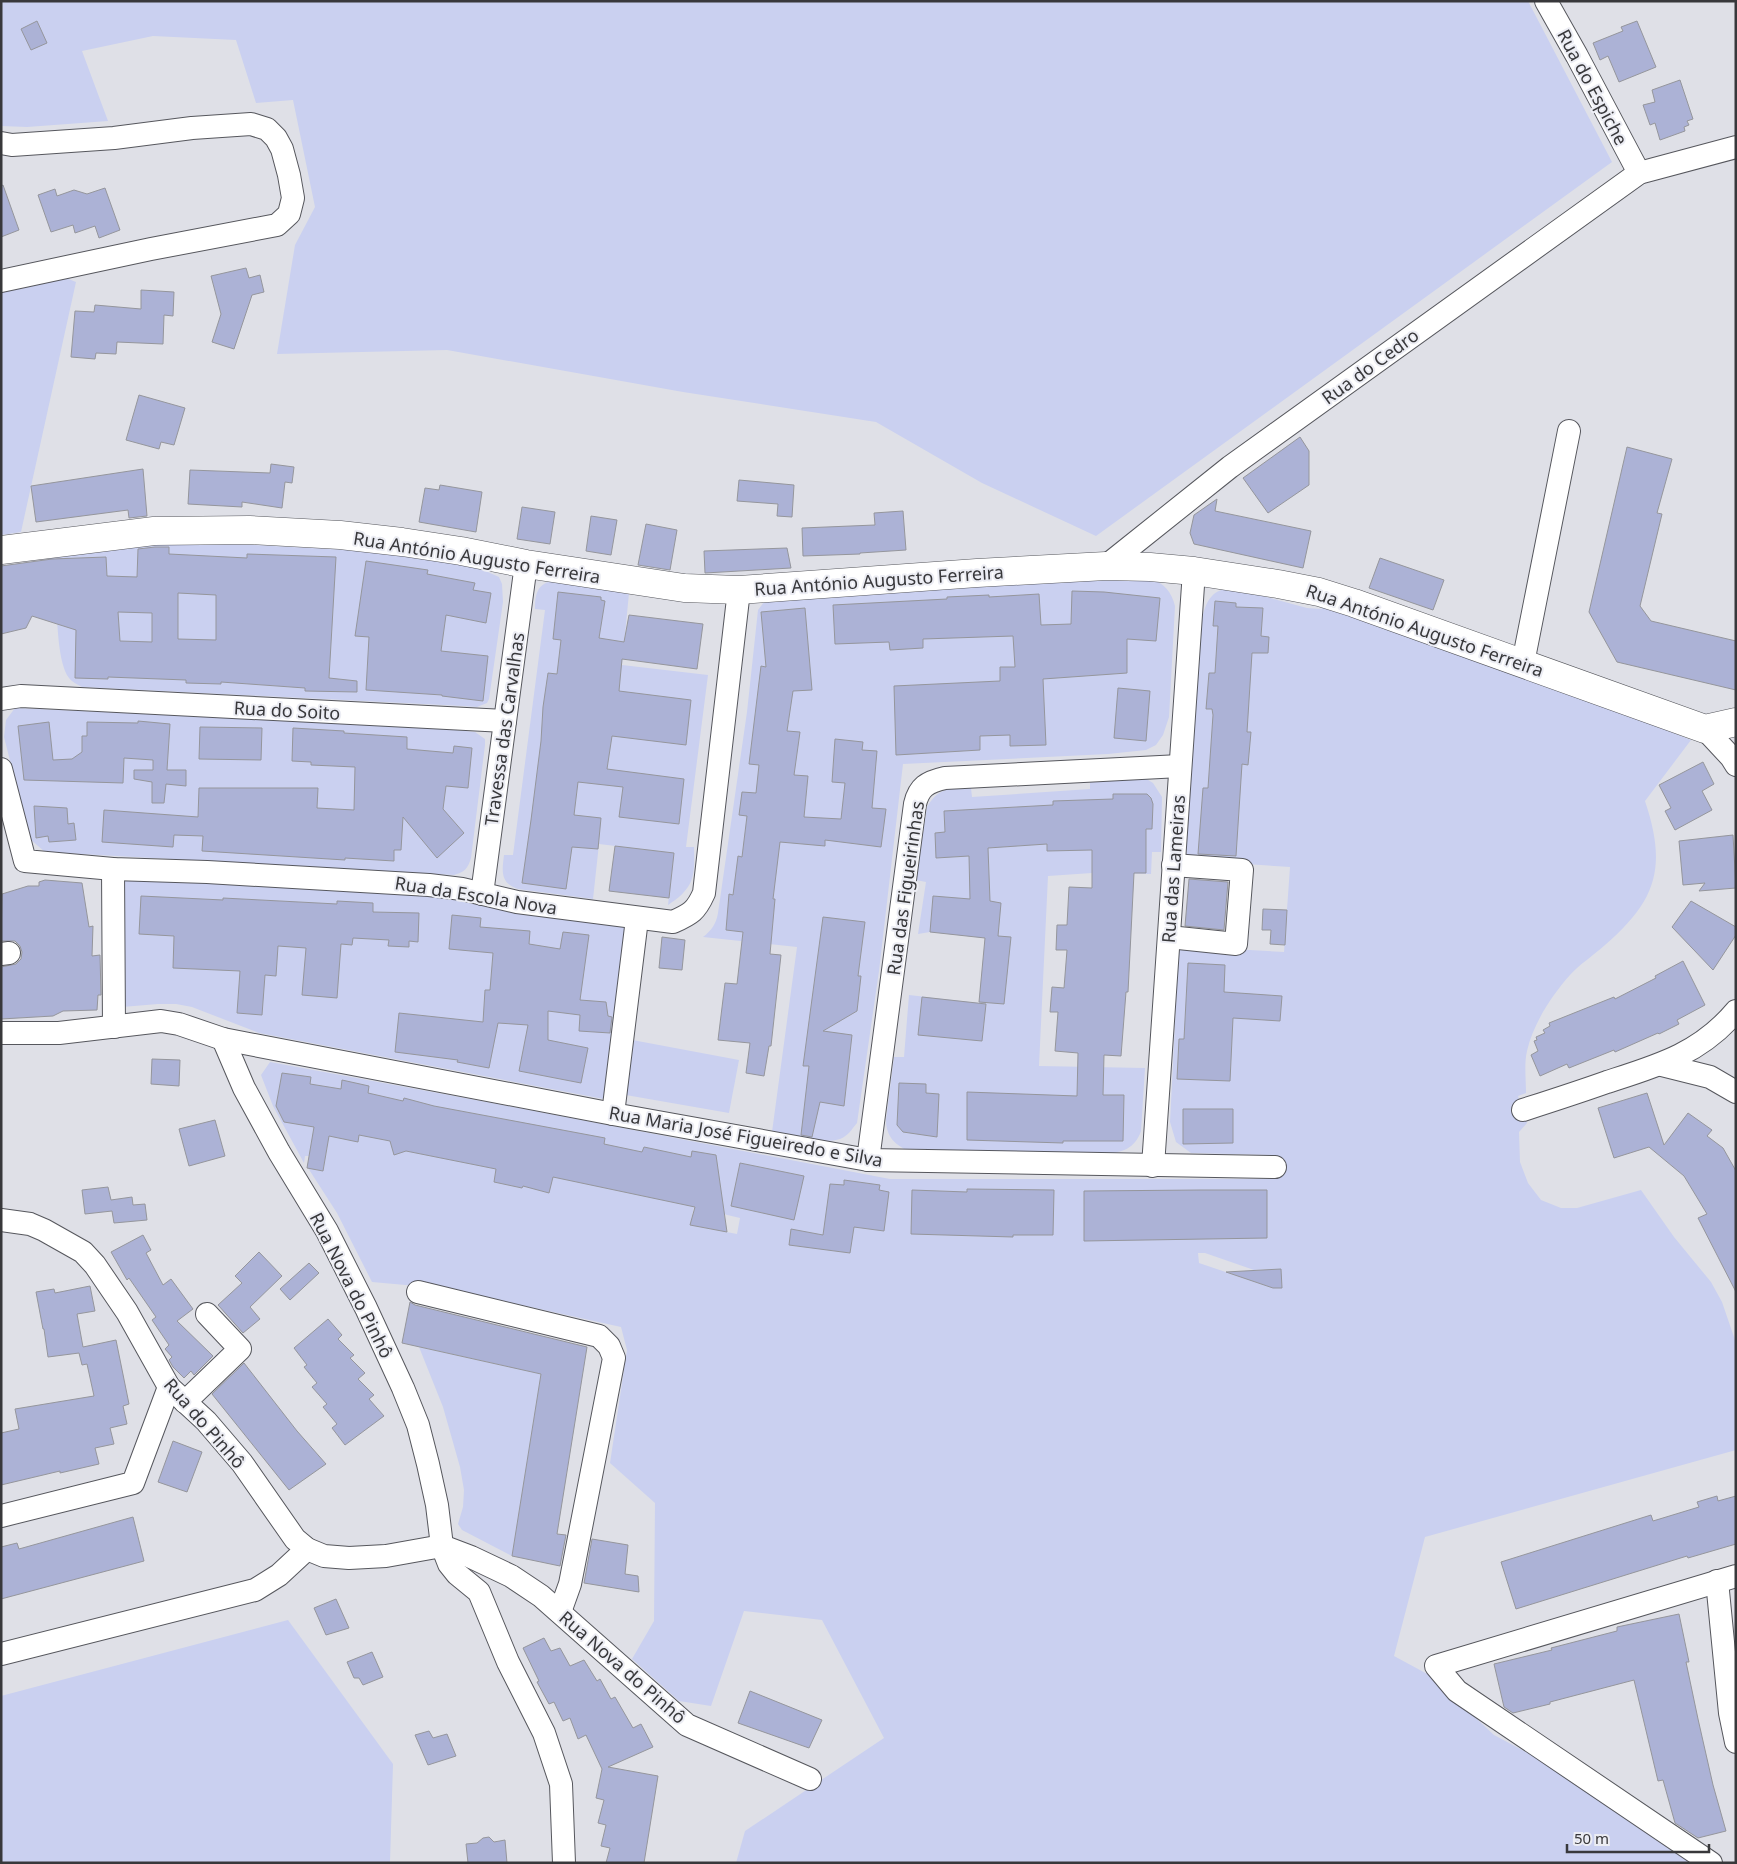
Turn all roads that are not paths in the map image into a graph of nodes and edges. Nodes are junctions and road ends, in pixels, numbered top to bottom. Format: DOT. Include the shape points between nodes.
graph roads {
  1 [pos="1546,1"];
  2 [pos="1,143"];
  3 [pos="1736,147"];
  4 [pos="1639,173"];
  5 [pos="1,281"];
  6 [pos="1569,431"];
  7 [pos="1,550"];
  8 [pos="526,564"];
  9 [pos="1106,566"];
  10 [pos="1194,571"];
  11 [pos="739,590"];
  12 [pos="1523,663"];
  13 [pos="1,699"];
  14 [pos="505,721"];
  15 [pos="1736,722"];
  16 [pos="1705,729"];
  17 [pos="1180,766"];
  18 [pos="1736,766"];
  19 [pos="1,768"];
  20 [pos="1174,865"];
  21 [pos="113,869"];
  22 [pos="482,894"];
  23 [pos="637,919"];
  24 [pos="1169,937"];
  25 [pos="1736,1011"];
  26 [pos="114,1027"];
  27 [pos="1,1033"];
  28 [pos="223,1039"];
  29 [pos="1662,1065"];
  30 [pos="1736,1092"];
  31 [pos="1523,1110"];
  32 [pos="613,1114"];
  33 [pos="868,1160"];
  34 [pos="1153,1166"];
  35 [pos="1275,1167"];
  36 [pos="1,1220"];
  37 [pos="418,1292"];
  38 [pos="207,1314"];
  39 [pos="169,1387"];
  40 [pos="186,1402"];
  41 [pos="1,1516"];
  42 [pos="442,1546"];
  43 [pos="306,1549"];
  44 [pos="1726,1578"];
  45 [pos="560,1612"];
  46 [pos="1,1654"];
  47 [pos="1736,1742"];
  48 [pos="810,1779"];
  49 [pos="564,1863"];
  50 [pos="1711,1863"];
  1 -- 4 [label="street, Rua do Espiche"];
  2 -- 5 [label="street" via="114,138 251,124 267,130 276,138 290,175 293,198 289,214 277,225"];
  3 -- 4 [label="street"];
  4 -- 9 [label="street, Rua do Cedro" via="1230,467"];
  6 -- 12 [label="street"];
  7 -- 8 [label="street, Rua António Augusto Ferreira" via="154,532 241,530 402,542"];
  8 -- 11 [label="street, Rua António Augusto Ferreira" via="684,588"];
  8 -- 14 [label="street, Travessa das Carvalhas"];
  9 -- 10 [label="street, Rua António Augusto Ferreira"];
  9 -- 11 [label="street, Rua António Augusto Ferreira"];
  10 -- 12 [label="street, Rua António Augusto Ferreira" via="1319,592"];
  10 -- 17 [label="street, Rua das Lameiras"];
  11 -- 23 [label="street, Rua da Escola Nova" via="704,893 697,908 673,922"];
  12 -- 16 [label="street, Rua António Augusto Ferreira"];
  13 -- 14 [label="street, Rua do Soito" via="21,696"];
  14 -- 22 [label="street, Travessa das Carvalhas"];
  15 -- 16 [label="street"];
  16 -- 18 [label="street"];
  17 -- 20 [label="street, Rua das Lameiras"];
  17 -- 33 [label="street, Rua das Figueirinhas" via="945,778 923,786 914,804"];
  19 -- 21 [label="street, Rua da Escola Nova" via="25,861"];
  20 -- 24 [label="street, Rua das Lameiras"];
  20 -- 24 [label="street" via="1242,870 1236,944"];
  21 -- 22 [label="street, Rua da Escola Nova" via="429,884"];
  21 -- 26 [label="street"];
  22 -- 23 [label="street, Rua da Escola Nova"];
  23 -- 32 [label="street"];
  24 -- 34 [label="street, Rua das Lameiras"];
  25 -- 29 [label="street" via="1710,1036"];
  26 -- 27 [label="street, Rua Maria José Figueiredo e Silva" via="59,1033"];
  26 -- 28 [label="street, Rua Maria José Figueiredo e Silva" via="161,1021"];
  28 -- 32 [label="street, Rua Maria José Figueiredo e Silva"];
  28 -- 42 [label="street, Rua Nova do Pinhô" via="244,1088 328,1231 403,1388 418,1425 428,1464"];
  29 -- 30 [label="street" via="1710,1077"];
  29 -- 31 [label="street"];
  32 -- 33 [label="street, Rua Maria José Figueiredo e Silva"];
  33 -- 34 [label="street, Rua Maria José Figueiredo e Silva"];
  34 -- 35 [label="street, Rua Maria José Figueiredo e Silva"];
  36 -- 39 [label="street, Rua do Pinhô" via="30,1224 83,1252 127,1312"];
  37 -- 45 [label="street" via="600,1336 609,1346 614,1358 570,1584"];
  38 -- 40 [label="street" via="240,1349"];
  39 -- 40 [label="street, Rua do Pinhô"];
  39 -- 41 [label="street" via="134,1482"];
  40 -- 43 [label="street, Rua do Pinhô" via="242,1463 290,1532"];
  42 -- 43 [label="street, Rua do Pinhô" via="386,1556 349,1558 324,1556"];
  42 -- 45 [label="street, Rua Nova do Pinhô" via="511,1576"];
  42 -- 49 [label="street, Rua Nova do Pinhô" via="448,1564 479,1592 508,1662 544,1733 561,1784"];
  43 -- 46 [label="street" via="279,1575 255,1590"];
  44 -- 47 [label="street" via="1729,1704"];
  44 -- 50 [label="street" via="1436,1666 1457,1691"];
  45 -- 48 [label="street, Rua Nova do Pinhô" via="687,1725"];
}
